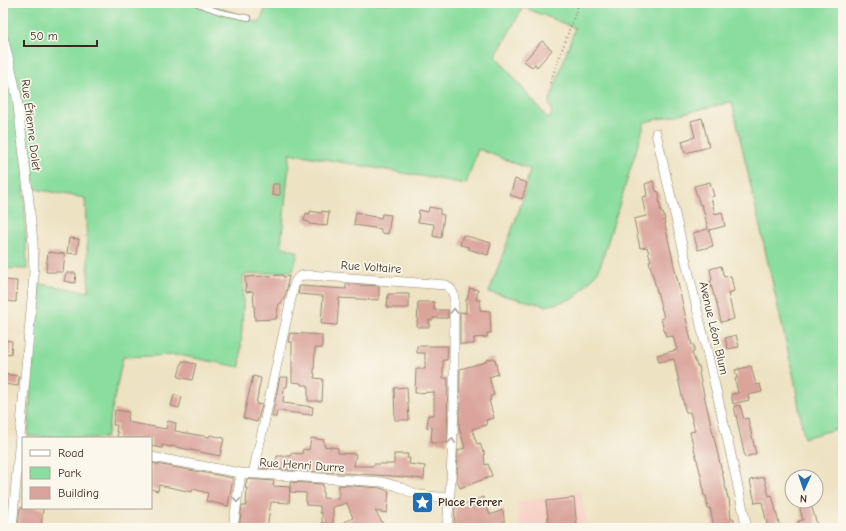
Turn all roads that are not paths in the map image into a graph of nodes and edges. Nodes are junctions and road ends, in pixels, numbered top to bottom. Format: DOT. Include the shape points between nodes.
graph roads {
  1 [pos="198,4"];
  2 [pos="249,18"];
  3 [pos="3,37"];
  4 [pos="656,133"];
  5 [pos="21,447"];
  6 [pos="152,456"];
  7 [pos="241,473"];
  8 [pos="253,474"];
  9 [pos="449,498"];
  10 [pos="12,528"];
  11 [pos="233,528"];
  12 [pos="447,528"];
  13 [pos="747,528"];
  1 -- 2 [label="lane"];
  3 -- 5 [label="street, Rue Étienne Dolet" via="17,98 34,260"];
  4 -- 13 [label="street, Avenue Léon Blum"];
  5 -- 10 [label="street, Rue Étienne Dolet"];
  6 -- 7 [label="street, Rue Henri Durre"];
  7 -- 8 [label="street, Rue Henri Durre"];
  7 -- 11 [label="street, one-way"];
  8 -- 9 [label="street, Rue Henri Durre" via="376,482 391,484 418,495"];
  9 -- 8 [label="street, Rue Voltaire, one-way" via="454,404 454,297 449,286 442,284 308,275 297,278"];
  9 -- 12 [label="street, Rue Voltaire"];
}
